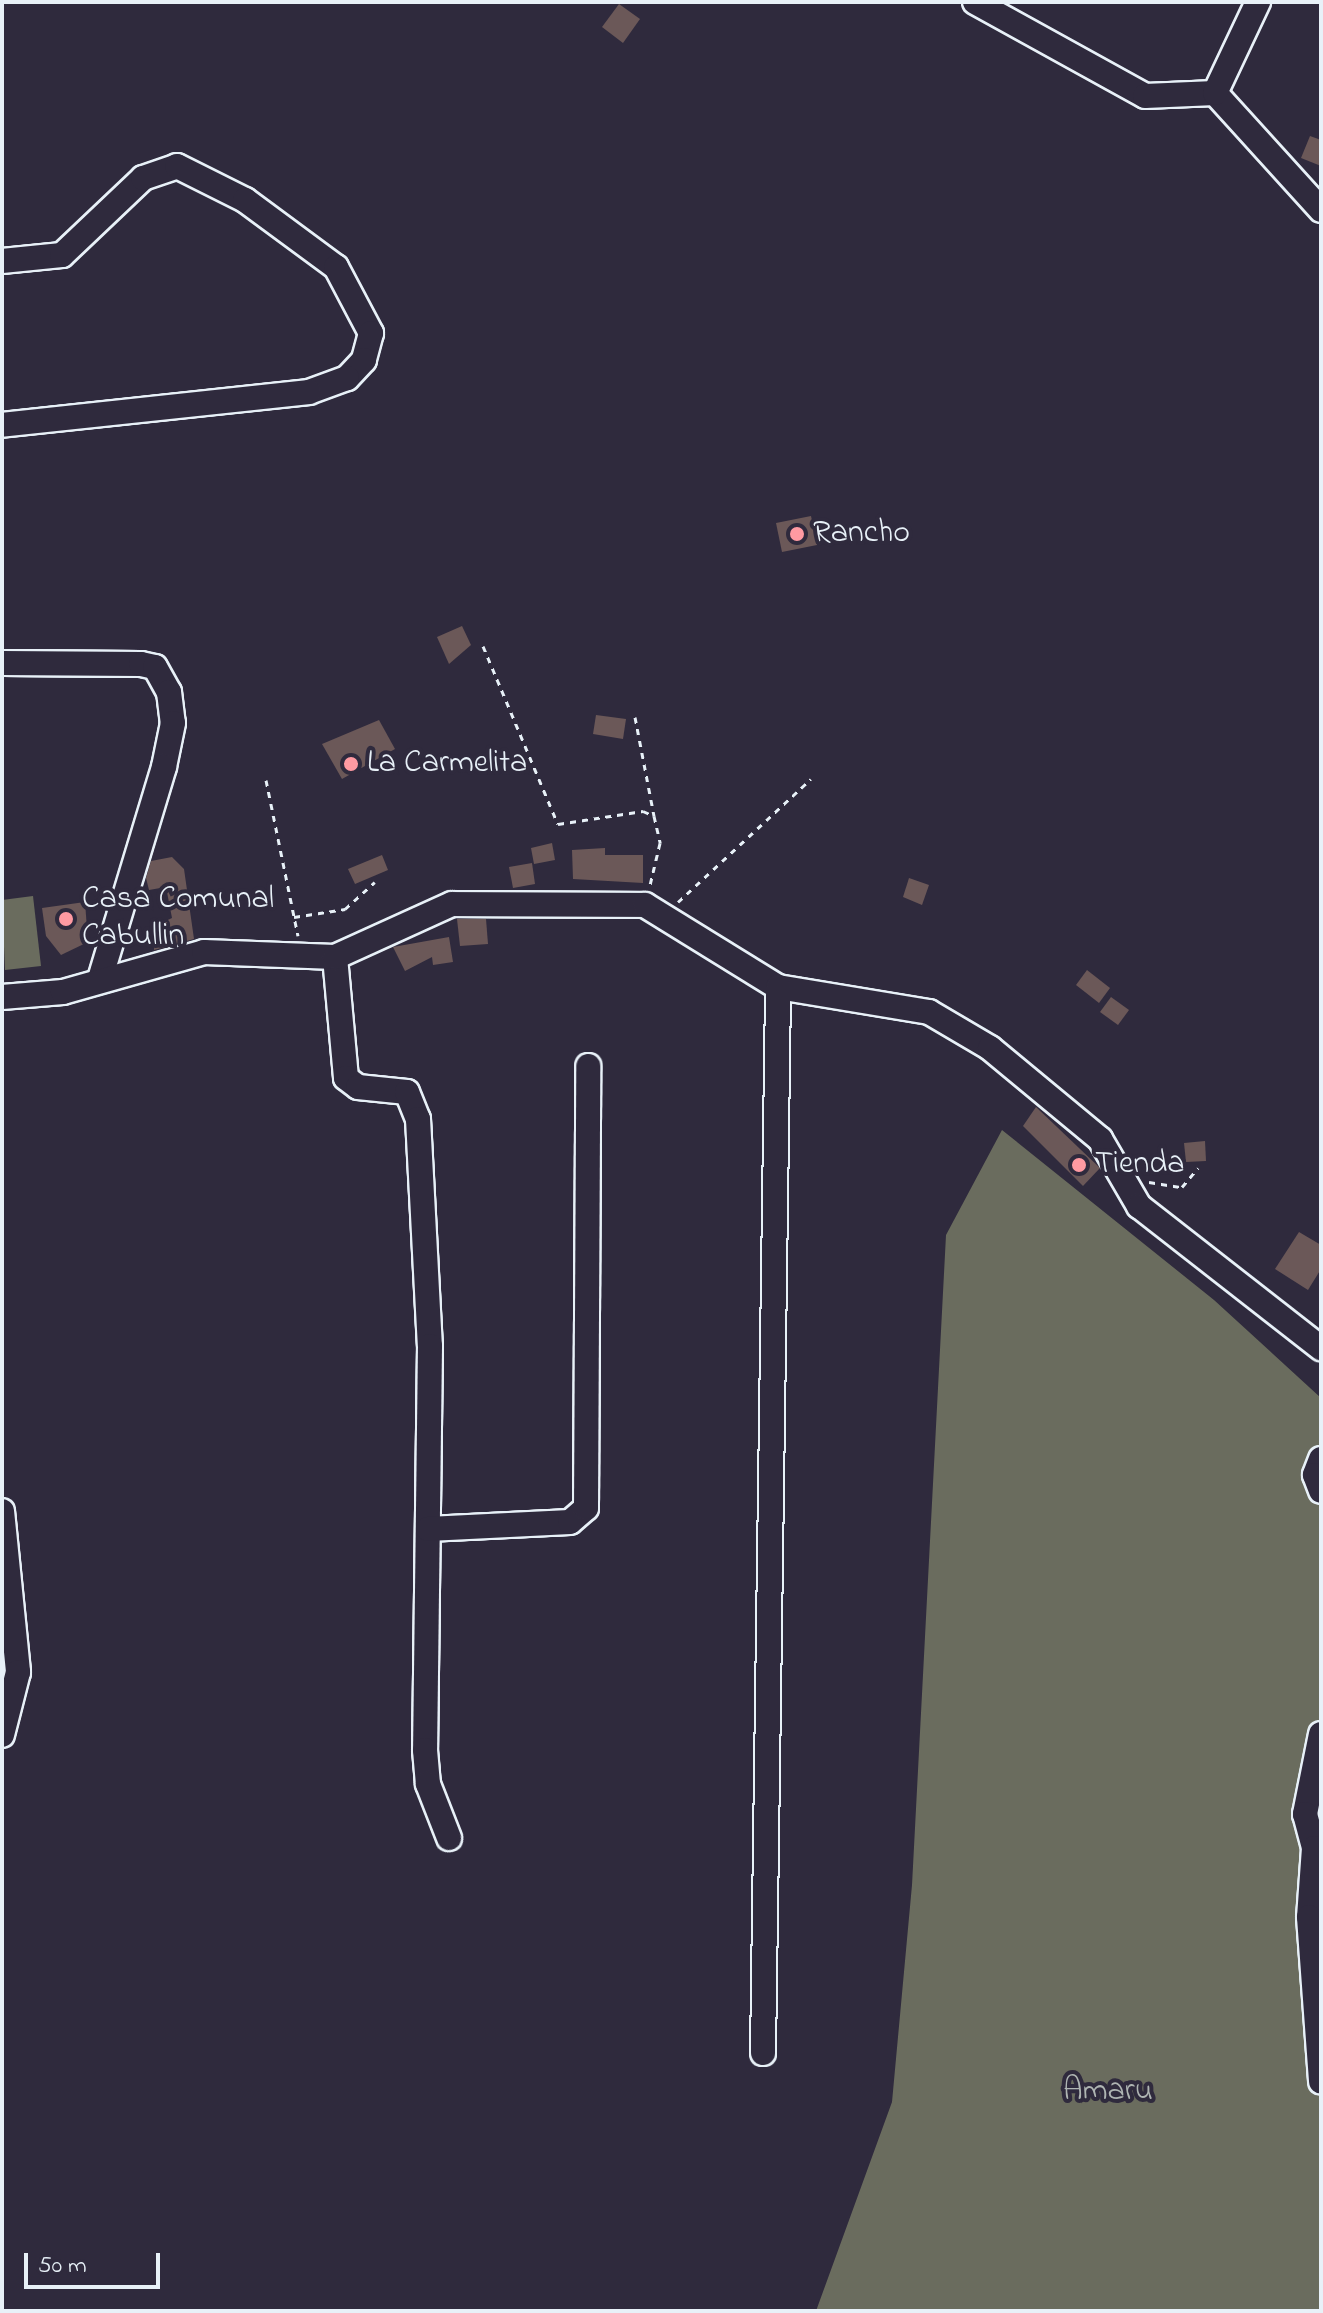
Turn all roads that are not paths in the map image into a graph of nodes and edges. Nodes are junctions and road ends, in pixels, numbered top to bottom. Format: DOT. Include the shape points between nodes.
graph roads {
  1 [pos="975,2"];
  2 [pos="1258,2"];
  3 [pos="1215,93"];
  4 [pos="1321,210"];
  5 [pos="2,261"];
  6 [pos="2,425"];
  7 [pos="2,663"];
  8 [pos="335,957"];
  9 [pos="101,976"];
  10 [pos="778,987"];
  11 [pos="2,997"];
  12 [pos="588,1066"];
  13 [pos="1321,1348"];
  14 [pos="1321,1459"];
  15 [pos="1321,1491"];
  16 [pos="2,1511"];
  17 [pos="428,1529"];
  18 [pos="1321,1734"];
  19 [pos="2,1735"];
  20 [pos="449,1838"];
  21 [pos="763,2053"];
  22 [pos="1321,2082"];
  1 -- 3 [label="street" via="1145,96"];
  2 -- 3 [label="street"];
  3 -- 4 [label="street"];
  5 -- 6 [label="street" via="62,255 143,178 177,166 245,200 336,267 371,333 364,360 347,378 309,392"];
  7 -- 9 [label="street" via="141,664 155,667 169,692 174,710 164,767"];
  8 -- 9 [label="street" via="302,960 204,952"];
  8 -- 10 [label="street" via="452,904 656,909"];
  8 -- 17 [label="street" via="346,1078 358,1087 407,1092 418,1119 430,1346"];
  9 -- 11 [label="street" via="63,992"];
  10 -- 13 [label="street" via="929,1012 957,1028 1075,1114 1139,1206"];
  10 -- 21 [label="street"];
  12 -- 17 [label="street" via="586,1508 570,1522"];
  14 -- 15 [label="street" via="1315,1475"];
  16 -- 19 [label="street" via="18,1672"];
  17 -- 20 [label="street" via="425,1750 428,1784"];
  18 -- 22 [label="street" via="1305,1814 1314,1848 1309,1917"];
}
